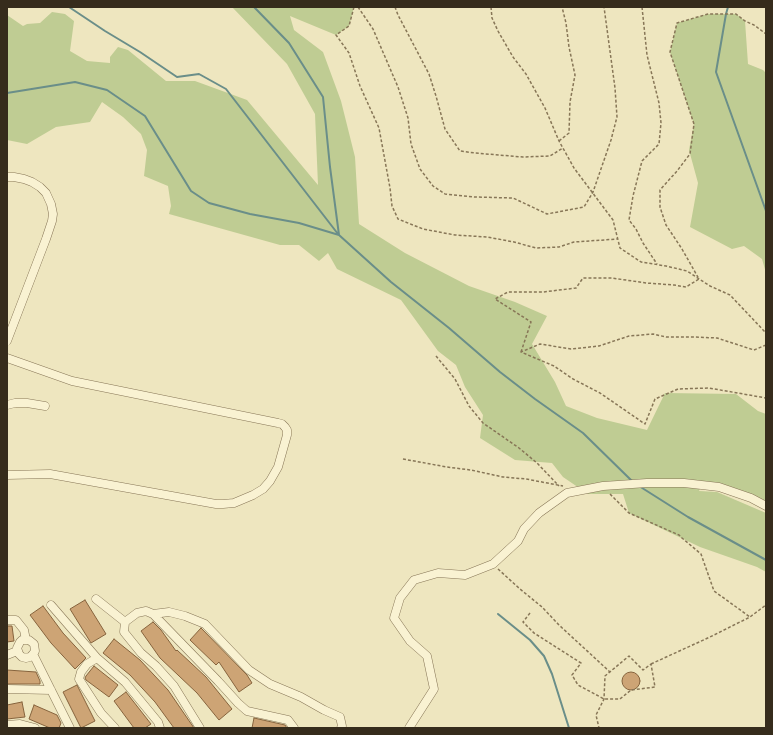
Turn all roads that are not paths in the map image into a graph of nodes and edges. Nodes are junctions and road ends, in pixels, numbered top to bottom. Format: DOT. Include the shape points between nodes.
graph roads {
  1 [pos="7,177"];
  2 [pos="7,341"];
  3 [pos="7,358"];
  4 [pos="7,405"];
  5 [pos="45,406"];
  6 [pos="7,475"];
  7 [pos="766,506"];
  8 [pos="96,599"];
  9 [pos="52,605"];
  10 [pos="153,614"];
  11 [pos="7,620"];
  12 [pos="125,622"];
  13 [pos="26,640"];
  14 [pos="17,651"];
  15 [pos="33,654"];
  16 [pos="7,655"];
  17 [pos="96,658"];
  18 [pos="7,689"];
  19 [pos="51,690"];
  20 [pos="7,725"];
  21 [pos="35,728"];
  22 [pos="70,728"];
  23 [pos="115,728"];
  24 [pos="160,728"];
  25 [pos="200,728"];
  26 [pos="294,728"];
  27 [pos="341,728"];
  28 [pos="409,728"];
  1 -- 2 [label="street" via="24,178 40,187 46,193 53,214"];
  3 -- 6 [label="street" via="72,381 278,423 287,430 278,467 270,481 263,489 234,503 216,504 50,474"];
  4 -- 5 [label="street" via="27,403"];
  7 -- 28 [label="street" via="719,487 684,483 603,486 567,493 539,513 524,529 518,540 493,564 465,575 438,573 414,580 400,598 394,618 410,641 427,656 434,689"];
  8 -- 12 [label="street"];
  9 -- 17 [label="street"];
  10 -- 12 [label="street" via="146,611 137,613"];
  10 -- 26 [label="street" via="238,703 248,711 288,720"];
  10 -- 27 [label="street" via="168,612 205,624 250,670 270,684 301,696 340,717"];
  11 -- 13 [label="street" via="16,620 24,630"];
  12 -- 25 [label="street" via="124,632 174,686"];
  13 -- 14 [label="street" via="22,640"];
  13 -- 15 [label="street" via="34,644"];
  14 -- 15 [label="street" via="26,658"];
  14 -- 16 [label="street"];
  15 -- 19 [label="street"];
  17 -- 23 [label="street" via="81,672 79,679 101,713"];
  17 -- 24 [label="street" via="125,682 158,722"];
  18 -- 19 [label="street"];
  19 -- 22 [label="street"];
  20 -- 21 [label="street" via="20,724"];
}
